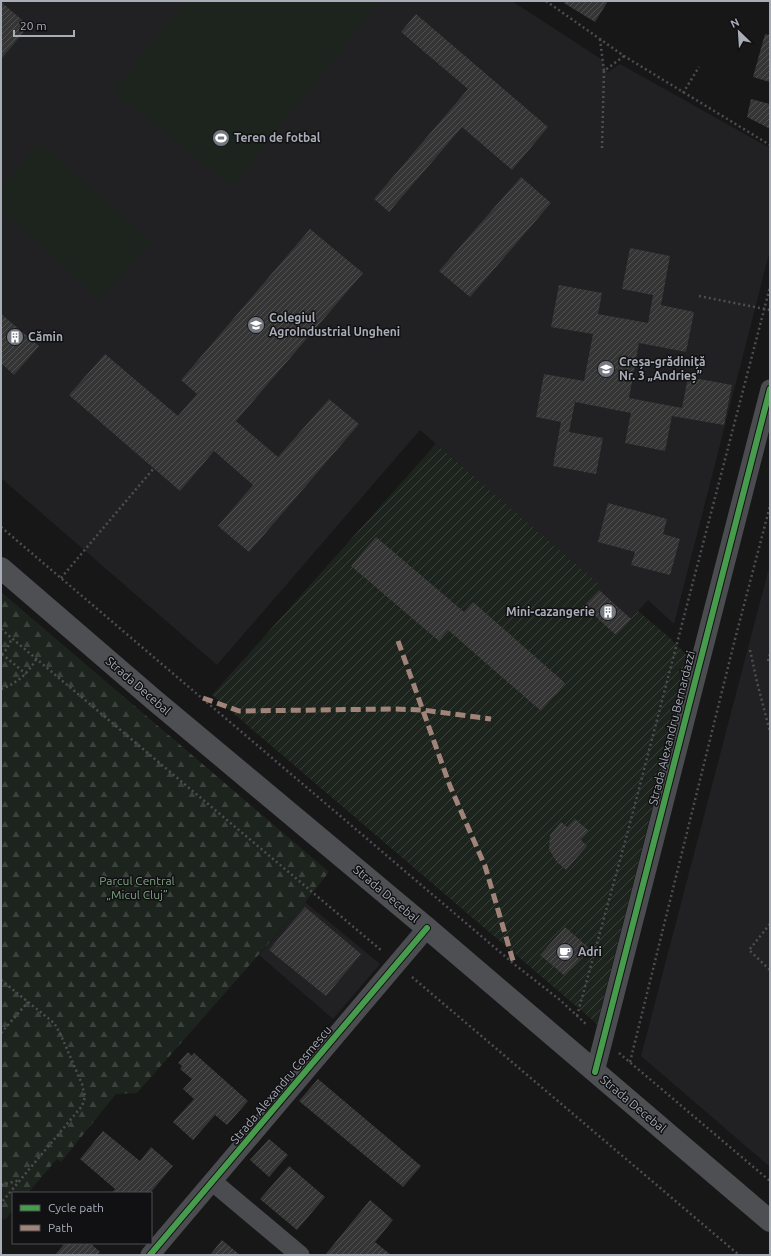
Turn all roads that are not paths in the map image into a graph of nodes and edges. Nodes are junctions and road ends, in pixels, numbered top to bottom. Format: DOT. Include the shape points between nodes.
graph roads {
  1 [pos="770,389"];
  2 [pos="1,568"];
  3 [pos="427,928"];
  4 [pos="595,1072"];
  5 [pos="213,1182"];
  6 [pos="770,1221"];
  7 [pos="150,1255"];
  8 [pos="300,1255"];
  1 -- 4 [label="street, Strada Alexandru Bernardazzi"];
  2 -- 3 [label="main road, Strada Decebal" via="164,709"];
  3 -- 4 [label="main road, Strada Decebal"];
  3 -- 5 [label="street, Strada Alexandru Cosmescu"];
  4 -- 6 [label="main road, Strada Decebal"];
  5 -- 7 [label="street, Strada Alexandru Cosmescu"];
  5 -- 8 [label="street"];
}
